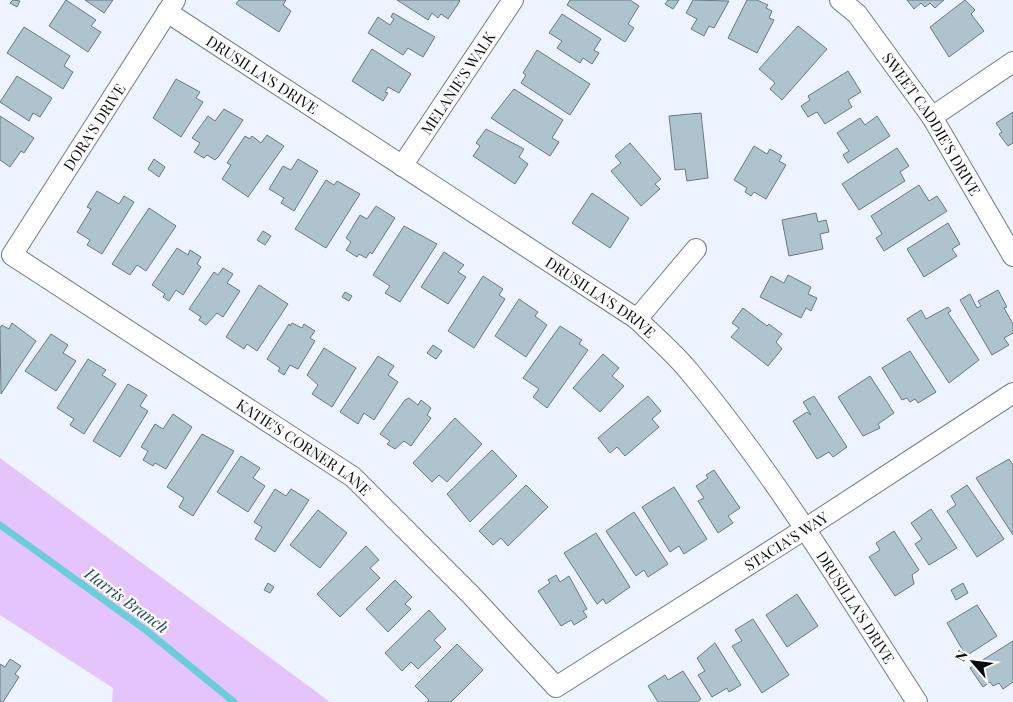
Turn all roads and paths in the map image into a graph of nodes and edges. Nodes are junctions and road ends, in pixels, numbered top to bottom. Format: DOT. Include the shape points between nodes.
graph roads {
  1 [pos="513,0"];
  2 [pos="840,0"];
  3 [pos="171,6"];
  4 [pos="1013,62"];
  5 [pos="932,117"];
  6 [pos="402,166"];
  7 [pos="696,249"];
  8 [pos="12,255"];
  9 [pos="1013,256"];
  10 [pos="637,319"];
  11 [pos="1013,393"];
  12 [pos="805,529"];
  13 [pos="556,687"];
  14 [pos="917,702"];
  1 -- 6 [label="street, MELANIE'S WALK"];
  2 -- 5 [label="street, SWEET CADDIE'S DRIVE" via="857,14"];
  3 -- 6 [label="street, DRUSILLA'S DRIVE"];
  3 -- 8 [label="street, DORA'S DRIVE"];
  4 -- 5 [label="street"];
  5 -- 9 [label="street, SWEET CADDIE'S DRIVE"];
  6 -- 10 [label="street, DRUSILLA'S DRIVE"];
  7 -- 10 [label="street"];
  8 -- 13 [label="street, KATIE'S CORNER LANE" via="353,477 465,589"];
  10 -- 12 [label="street, DRUSILLA'S DRIVE" via="688,370"];
  11 -- 12 [label="street, STACIA'S WAY"];
  12 -- 13 [label="street, STACIA'S WAY"];
  12 -- 14 [label="street, DRUSILLA'S DRIVE"];
}
